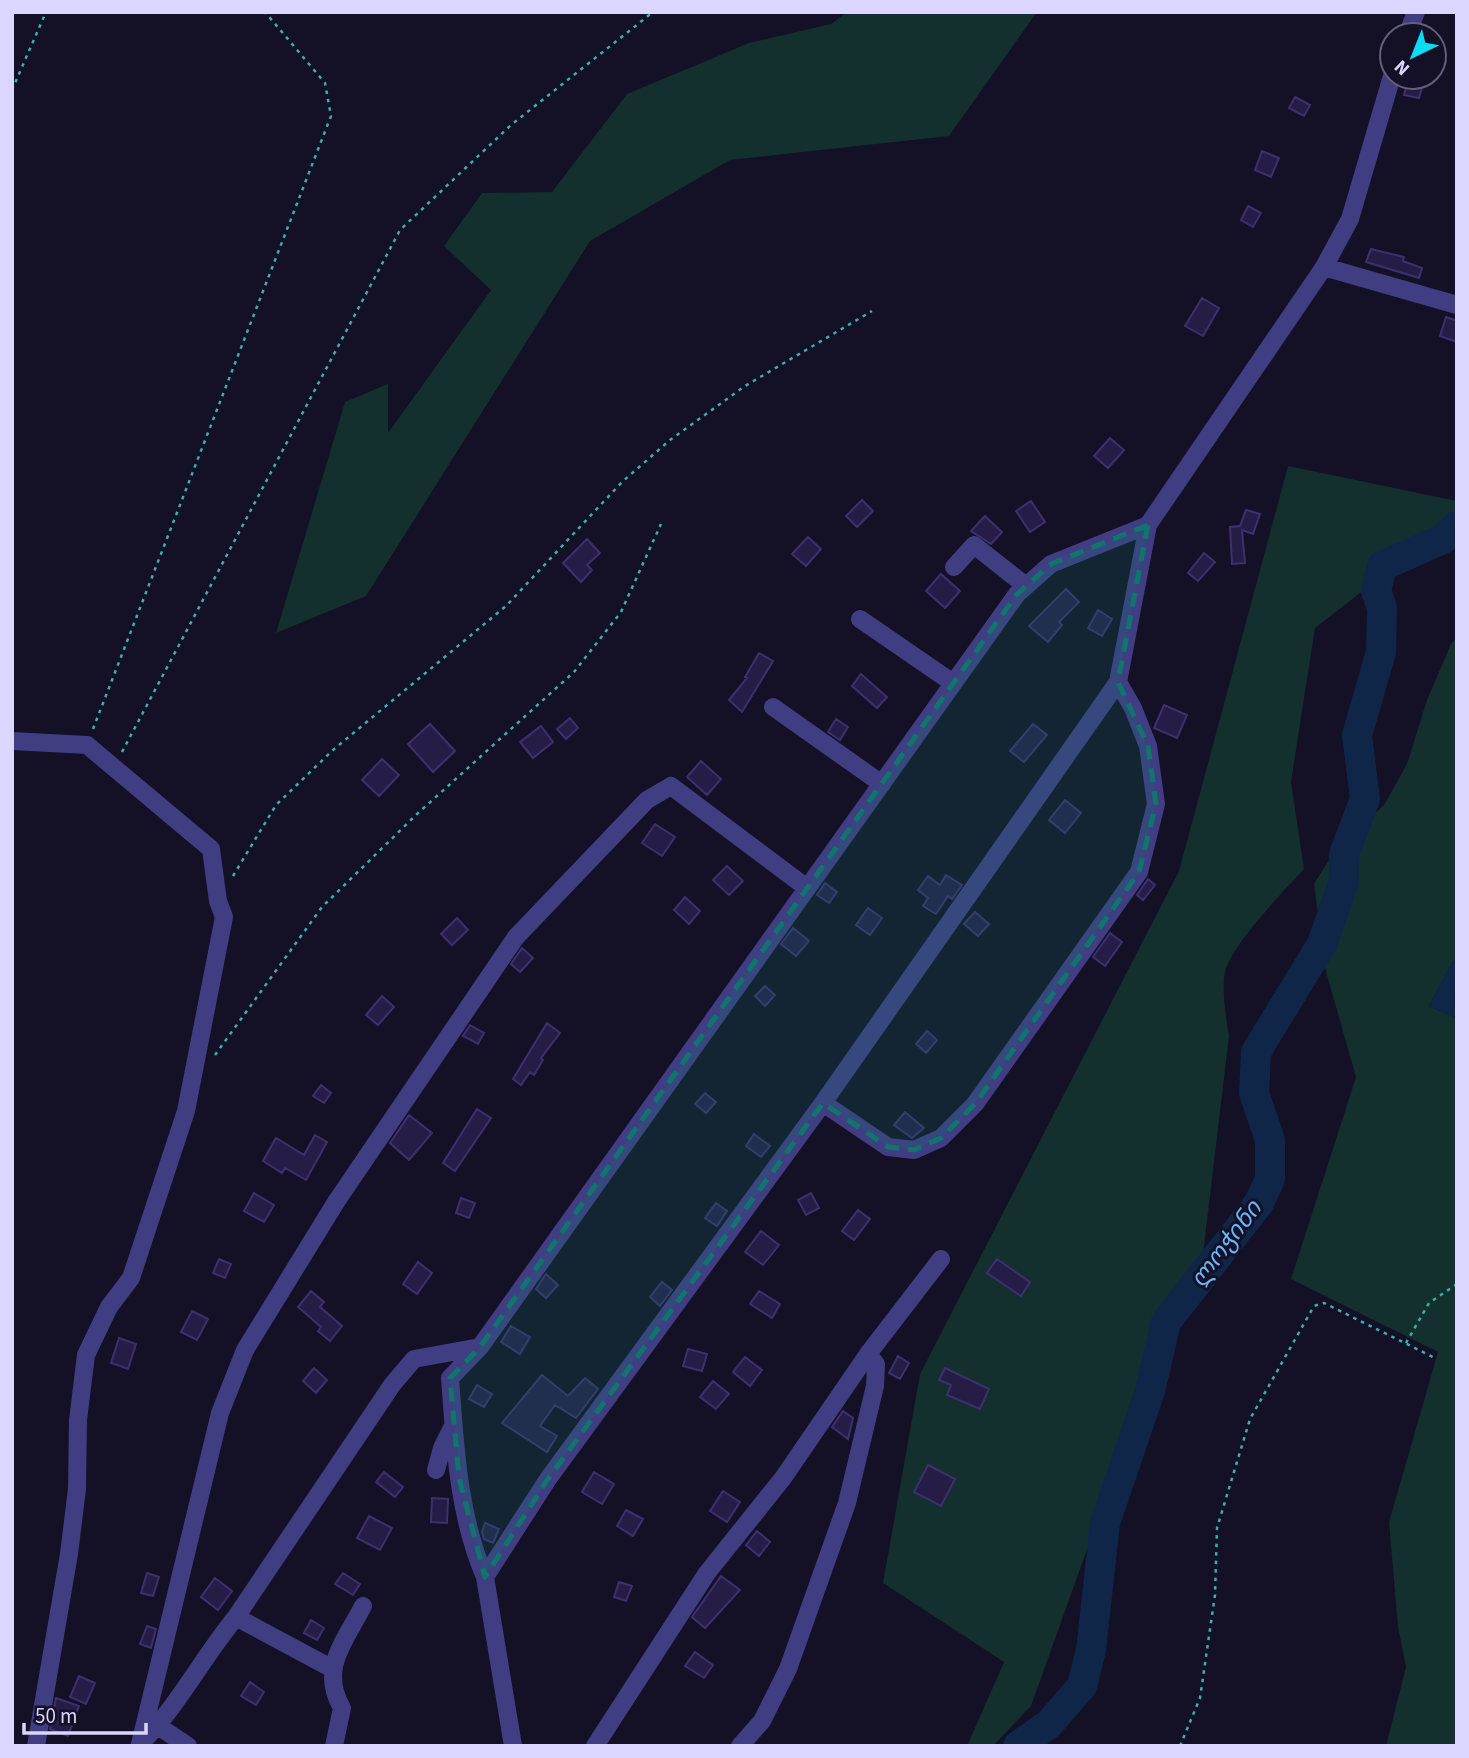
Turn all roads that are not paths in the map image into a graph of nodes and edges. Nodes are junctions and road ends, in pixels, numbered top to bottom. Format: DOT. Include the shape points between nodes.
graph roads {
  1 [pos="1388,91"];
  2 [pos="1324,267"];
  3 [pos="1457,305"];
  4 [pos="1149,526"];
  5 [pos="954,568"];
  6 [pos="1026,586"];
  7 [pos="860,619"];
  8 [pos="1118,682"];
  9 [pos="953,683"];
  10 [pos="773,707"];
  11 [pos="12,741"];
  12 [pos="882,784"];
  13 [pos="807,888"];
  14 [pos="823,1103"];
  15 [pos="941,1259"];
  16 [pos="480,1347"];
  17 [pos="868,1354"];
  18 [pos="453,1426"];
  19 [pos="436,1470"];
  20 [pos="485,1577"];
  21 [pos="363,1606"];
  22 [pos="236,1617"];
  23 [pos="331,1668"];
  24 [pos="158,1726"];
  25 [pos="140,1745"];
  26 [pos="36,1746"];
  27 [pos="188,1746"];
  28 [pos="334,1746"];
  29 [pos="513,1746"];
  30 [pos="595,1746"];
  31 [pos="740,1746"];
  1 -- 2 [label="street" via="1350,219"];
  2 -- 3 [label="street"];
  2 -- 4 [label="street"];
  4 -- 6 [label="street" via="1051,564"];
  4 -- 8 [label="street"];
  5 -- 6 [label="street" via="974,545"];
  6 -- 9 [label="street"];
  7 -- 9 [label="street"];
  8 -- 14 [label="street"];
  8 -- 14 [label="street" via="1148,746 1156,804 1139,872 1132,883 975,1104 941,1138 914,1150 888,1147"];
  9 -- 12 [label="street"];
  10 -- 12 [label="street"];
  11 -- 26 [label="street" via="87,745 211,849 224,917 186,1111 131,1278 109,1307 86,1354 69,1554"];
  12 -- 13 [label="street"];
  13 -- 16 [label="street"];
  13 -- 25 [label="street" via="671,786 647,800 516,937 336,1202 245,1350 219,1413"];
  14 -- 20 [label="street" via="548,1479"];
  15 -- 17 [label="street"];
  16 -- 18 [label="street" via="450,1378"];
  16 -- 22 [label="street" via="414,1359"];
  17 -- 30 [label="street" via="783,1478 707,1573"];
  17 -- 31 [label="street" via="877,1364 875,1386 847,1503 788,1669 762,1721"];
  18 -- 19 [label="street"];
  18 -- 20 [label="street" via="473,1550"];
  20 -- 29 [label="street"];
  21 -- 23 [label="street"];
  22 -- 23 [label="street"];
  22 -- 24 [label="street"];
  23 -- 28 [label="street" via="332,1691 342,1708"];
  24 -- 25 [label="street"];
  24 -- 27 [label="street"];
}
